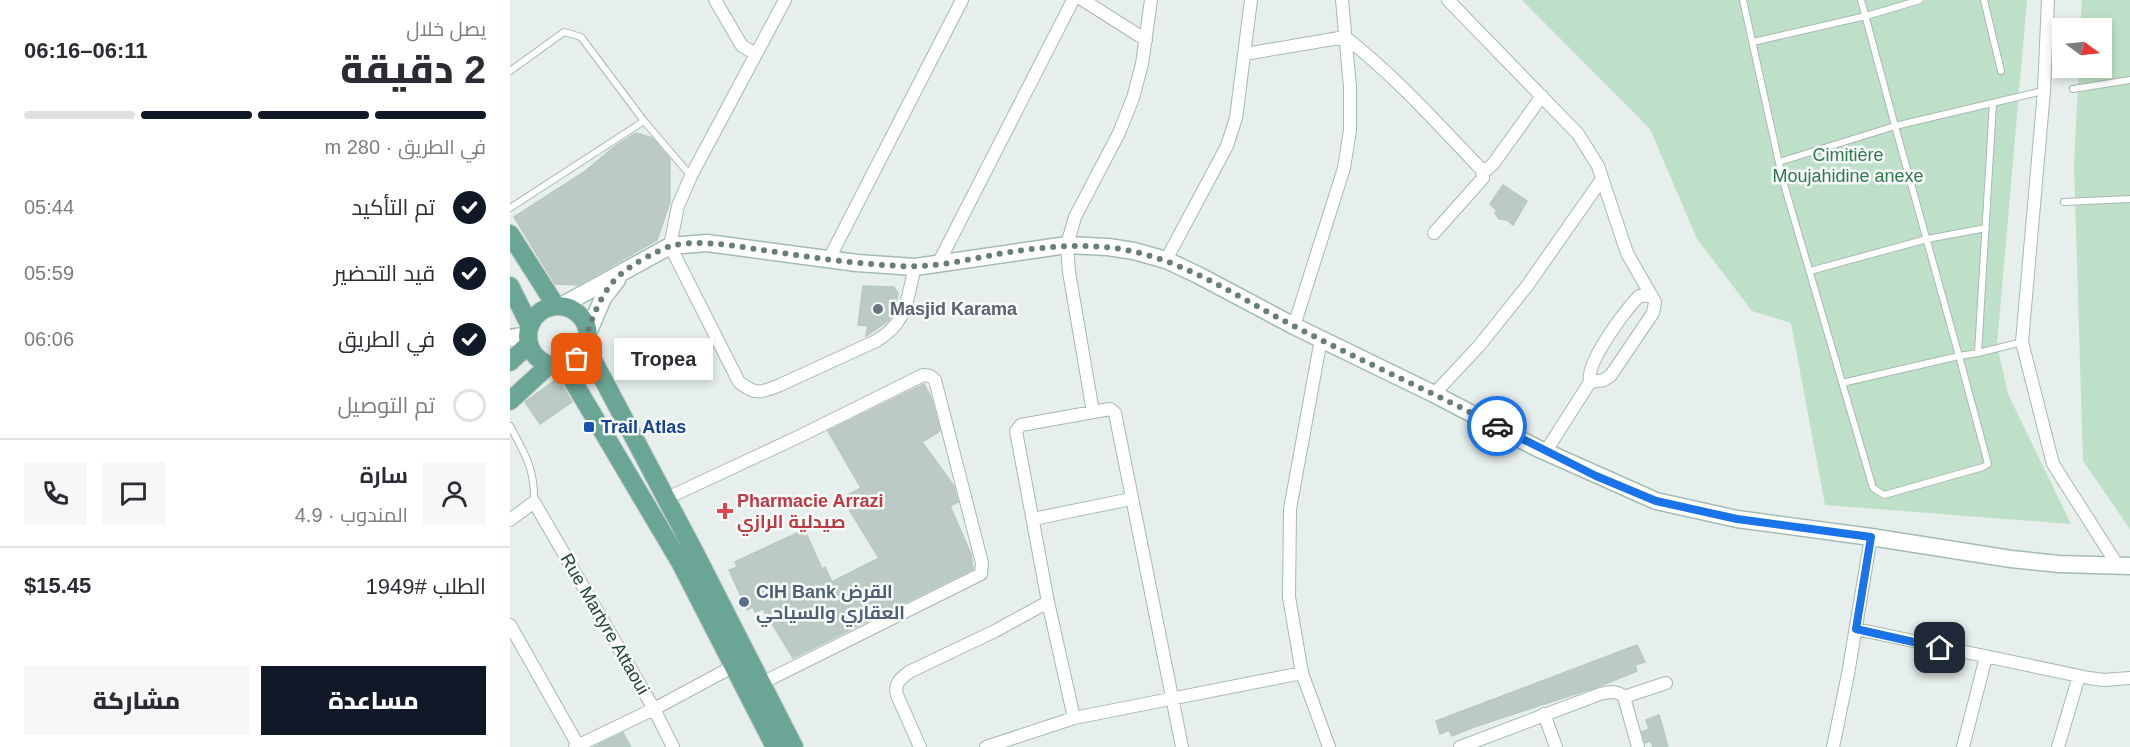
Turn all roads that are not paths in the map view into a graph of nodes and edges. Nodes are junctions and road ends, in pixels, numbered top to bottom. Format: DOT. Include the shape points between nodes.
graph roads {
  1 [pos="715,0"];
  2 [pos="785,0"];
  3 [pos="962,0"];
  4 [pos="1073,0"];
  5 [pos="1083,0"];
  6 [pos="1151,0"];
  7 [pos="1251,0"];
  8 [pos="1342,0"];
  9 [pos="1448,0"];
  10 [pos="1743,0"];
  11 [pos="1861,0"];
  12 [pos="1920,0"];
  13 [pos="1984,0"];
  14 [pos="2048,0"];
  15 [pos="1866,16"];
  16 [pos="1345,37"];
  17 [pos="1146,40"];
  18 [pos="1753,42"];
  19 [pos="756,54"];
  20 [pos="1245,54"];
  21 [pos="2001,71"];
  22 [pos="510,72"];
  23 [pos="2130,80"];
  24 [pos="2073,89"];
  25 [pos="2044,91"];
  26 [pos="1542,96"];
  27 [pos="1993,103"];
  28 [pos="644,121"];
  29 [pos="1895,126"];
  30 [pos="1779,162"];
  31 [pos="1482,169"];
  32 [pos="691,176"];
  33 [pos="1602,179"];
  34 [pos="2130,199"];
  35 [pos="2064,202"];
  36 [pos="510,208"];
  37 [pos="1986,228"];
  38 [pos="1434,233"];
  39 [pos="510,234"];
  40 [pos="1927,239"];
  41 [pos="1067,245"];
  42 [pos="670,246"];
  43 [pos="829,259"];
  44 [pos="1166,260"];
  45 [pos="938,264"];
  46 [pos="915,267"];
  47 [pos="1810,271"];
  48 [pos="621,274"];
  49 [pos="510,285"];
  50 [pos="1652,296"];
  51 [pos="559,306"];
  52 [pos="1294,326"];
  53 [pos="520,335"];
  54 [pos="1321,339"];
  55 [pos="587,340"];
  56 [pos="2022,342"];
  57 [pos="1978,354"];
  58 [pos="1959,356"];
  59 [pos="510,362"];
  60 [pos="557,365"];
  61 [pos="1590,382"];
  62 [pos="1842,383"];
  63 [pos="1434,394"];
  64 [pos="510,401"];
  65 [pos="1093,412"];
  66 [pos="510,426"];
  67 [pos="1546,452"];
  68 [pos="665,499"];
  69 [pos="1131,499"];
  70 [pos="534,502"];
  71 [pos="1033,519"];
  72 [pos="510,520"];
  73 [pos="1871,537"];
  74 [pos="2124,566"];
  75 [pos="1048,602"];
  76 [pos="510,625"];
  77 [pos="1856,629"];
  78 [pos="1986,657"];
  79 [pos="734,666"];
  80 [pos="1302,673"];
  81 [pos="2079,676"];
  82 [pos="2130,678"];
  83 [pos="762,683"];
  84 [pos="1666,683"];
  85 [pos="1624,697"];
  86 [pos="1172,699"];
  87 [pos="654,710"];
  88 [pos="1544,714"];
  89 [pos="1074,718"];
  90 [pos="577,747"];
  91 [pos="674,747"];
  92 [pos="775,747"];
  93 [pos="794,747"];
  94 [pos="920,747"];
  95 [pos="986,747"];
  96 [pos="1182,747"];
  97 [pos="1329,747"];
  98 [pos="1460,747"];
  99 [pos="1556,747"];
  100 [pos="1638,747"];
  101 [pos="1833,747"];
  102 [pos="1963,747"];
  103 [pos="2058,747"];
  1 -- 19 [label="street" via="742,46"];
  2 -- 19 [label="street"];
  3 -- 43 [label="street"];
  4 -- 45 [label="street"];
  5 -- 17 [label="street"];
  6 -- 17 [label="street"];
  7 -- 20 [label="street"];
  8 -- 16 [label="street"];
  9 -- 26 [label="street"];
  10 -- 18 [label="lane"];
  11 -- 15 [label="lane"];
  12 -- 15 [label="lane"];
  13 -- 21 [label="lane"];
  14 -- 25 [label="street"];
  15 -- 18 [label="lane"];
  15 -- 29 [label="lane"];
  16 -- 20 [label="street"];
  16 -- 31 [label="street" via="1409,94"];
  16 -- 52 [label="street" via="1350,130 1344,168"];
  17 -- 41 [label="street" via="1127,115 1079,208"];
  18 -- 30 [label="lane"];
  19 -- 32 [label="street"];
  20 -- 44 [label="street" via="1236,118 1227,146"];
  22 -- 28 [label="lane" via="564,32 570,32 581,37"];
  23 -- 24 [label="lane"];
  25 -- 27 [label="lane"];
  25 -- 56 [label="street"];
  26 -- 31 [label="street" via="1493,164"];
  26 -- 33 [label="street" via="1578,134 1593,155"];
  27 -- 29 [label="lane"];
  27 -- 37 [label="lane"];
  28 -- 32 [label="lane"];
  28 -- 36 [label="lane"];
  29 -- 30 [label="lane"];
  29 -- 40 [label="lane"];
  30 -- 47 [label="lane"];
  31 -- 38 [label="street" via="1483,178"];
  32 -- 42 [label="street" via="678,206"];
  33 -- 50 [label="street" via="1627,252"];
  33 -- 63 [label="street" via="1527,286"];
  34 -- 35 [label="lane"];
  37 -- 40 [label="lane"];
  37 -- 57 [label="lane"];
  39 -- 51 [label="main road"];
  40 -- 47 [label="lane"];
  40 -- 58 [label="lane"];
  41 -- 44 [label="street" via="1108,247"];
  41 -- 45 [label="street"];
  41 -- 65 [label="street"];
  42 -- 43 [label="street" via="707,243"];
  42 -- 46 [label="street" via="739,382 756,392 780,385 890,333 902,315"];
  42 -- 48 [label="street"];
  43 -- 46 [label="street"];
  44 -- 52 [label="street"];
  45 -- 46 [label="street"];
  47 -- 62 [label="lane"];
  48 -- 51 [label="street"];
  48 -- 55 [label="street" via="603,298"];
  49 -- 53 [label="main road"];
  50 -- 61 [label="street" via="1639,296 1623,315 1591,365"];
  50 -- 61 [label="street" via="1653,313 1611,375"];
  51 -- 53 [label="main road" via="545,309"];
  51 -- 55 [label="main road" via="576,312 584,321"];
  52 -- 54 [label="street"];
  53 -- 59 [label="main road"];
  53 -- 60 [label="main road" via="536,357"];
  54 -- 63 [label="street"];
  54 -- 80 [label="street" via="1290,509 1289,597"];
  55 -- 60 [label="main road" via="577,359"];
  55 -- 68 [label="main road"];
  56 -- 57 [label="lane"];
  56 -- 74 [label="street" via="2053,464"];
  57 -- 58 [label="lane"];
  58 -- 62 [label="lane"];
  58 -- 62 [label="lane" via="1988,464 1884,495 1873,488"];
  60 -- 64 [label="main road"];
  60 -- 79 [label="main road" via="680,562"];
  61 -- 67 [label="street"];
  63 -- 67 [label="street"];
  65 -- 69 [label="street" via="1110,409 1115,413"];
  65 -- 71 [label="street" via="1017,428"];
  66 -- 70 [label="lane" via="530,464"];
  67 -- 73 [label="street" via="1632,492 1675,506 1737,519"];
  68 -- 83 [label="main road"];
  68 -- 83 [label="street" via="923,375 935,380 982,563 981,574"];
  69 -- 71 [label="street"];
  69 -- 86 [label="street"];
  70 -- 72 [label="street"];
  70 -- 87 [label="street, Rue Martyre Attaoui"];
  71 -- 75 [label="street"];
  73 -- 74 [label="street" via="2034,562"];
  73 -- 77 [label="street"];
  75 -- 89 [label="street"];
  75 -- 94 [label="street" via="899,680 897,695"];
  76 -- 90 [label="street"];
  77 -- 78 [label="street"];
  77 -- 101 [label="street"];
  78 -- 81 [label="street"];
  78 -- 102 [label="street"];
  79 -- 87 [label="street"];
  79 -- 92 [label="main road"];
  80 -- 86 [label="street"];
  80 -- 97 [label="street"];
  81 -- 82 [label="street" via="2104,680"];
  81 -- 103 [label="street"];
  83 -- 93 [label="main road"];
  84 -- 85 [label="street"];
  85 -- 88 [label="street" via="1618,692 1600,694"];
  85 -- 100 [label="street"];
  86 -- 89 [label="street"];
  86 -- 96 [label="street"];
  87 -- 90 [label="street"];
  87 -- 91 [label="street, Rue Martyre Attaoui"];
  88 -- 98 [label="street"];
  88 -- 99 [label="street"];
  89 -- 95 [label="street"];
}
